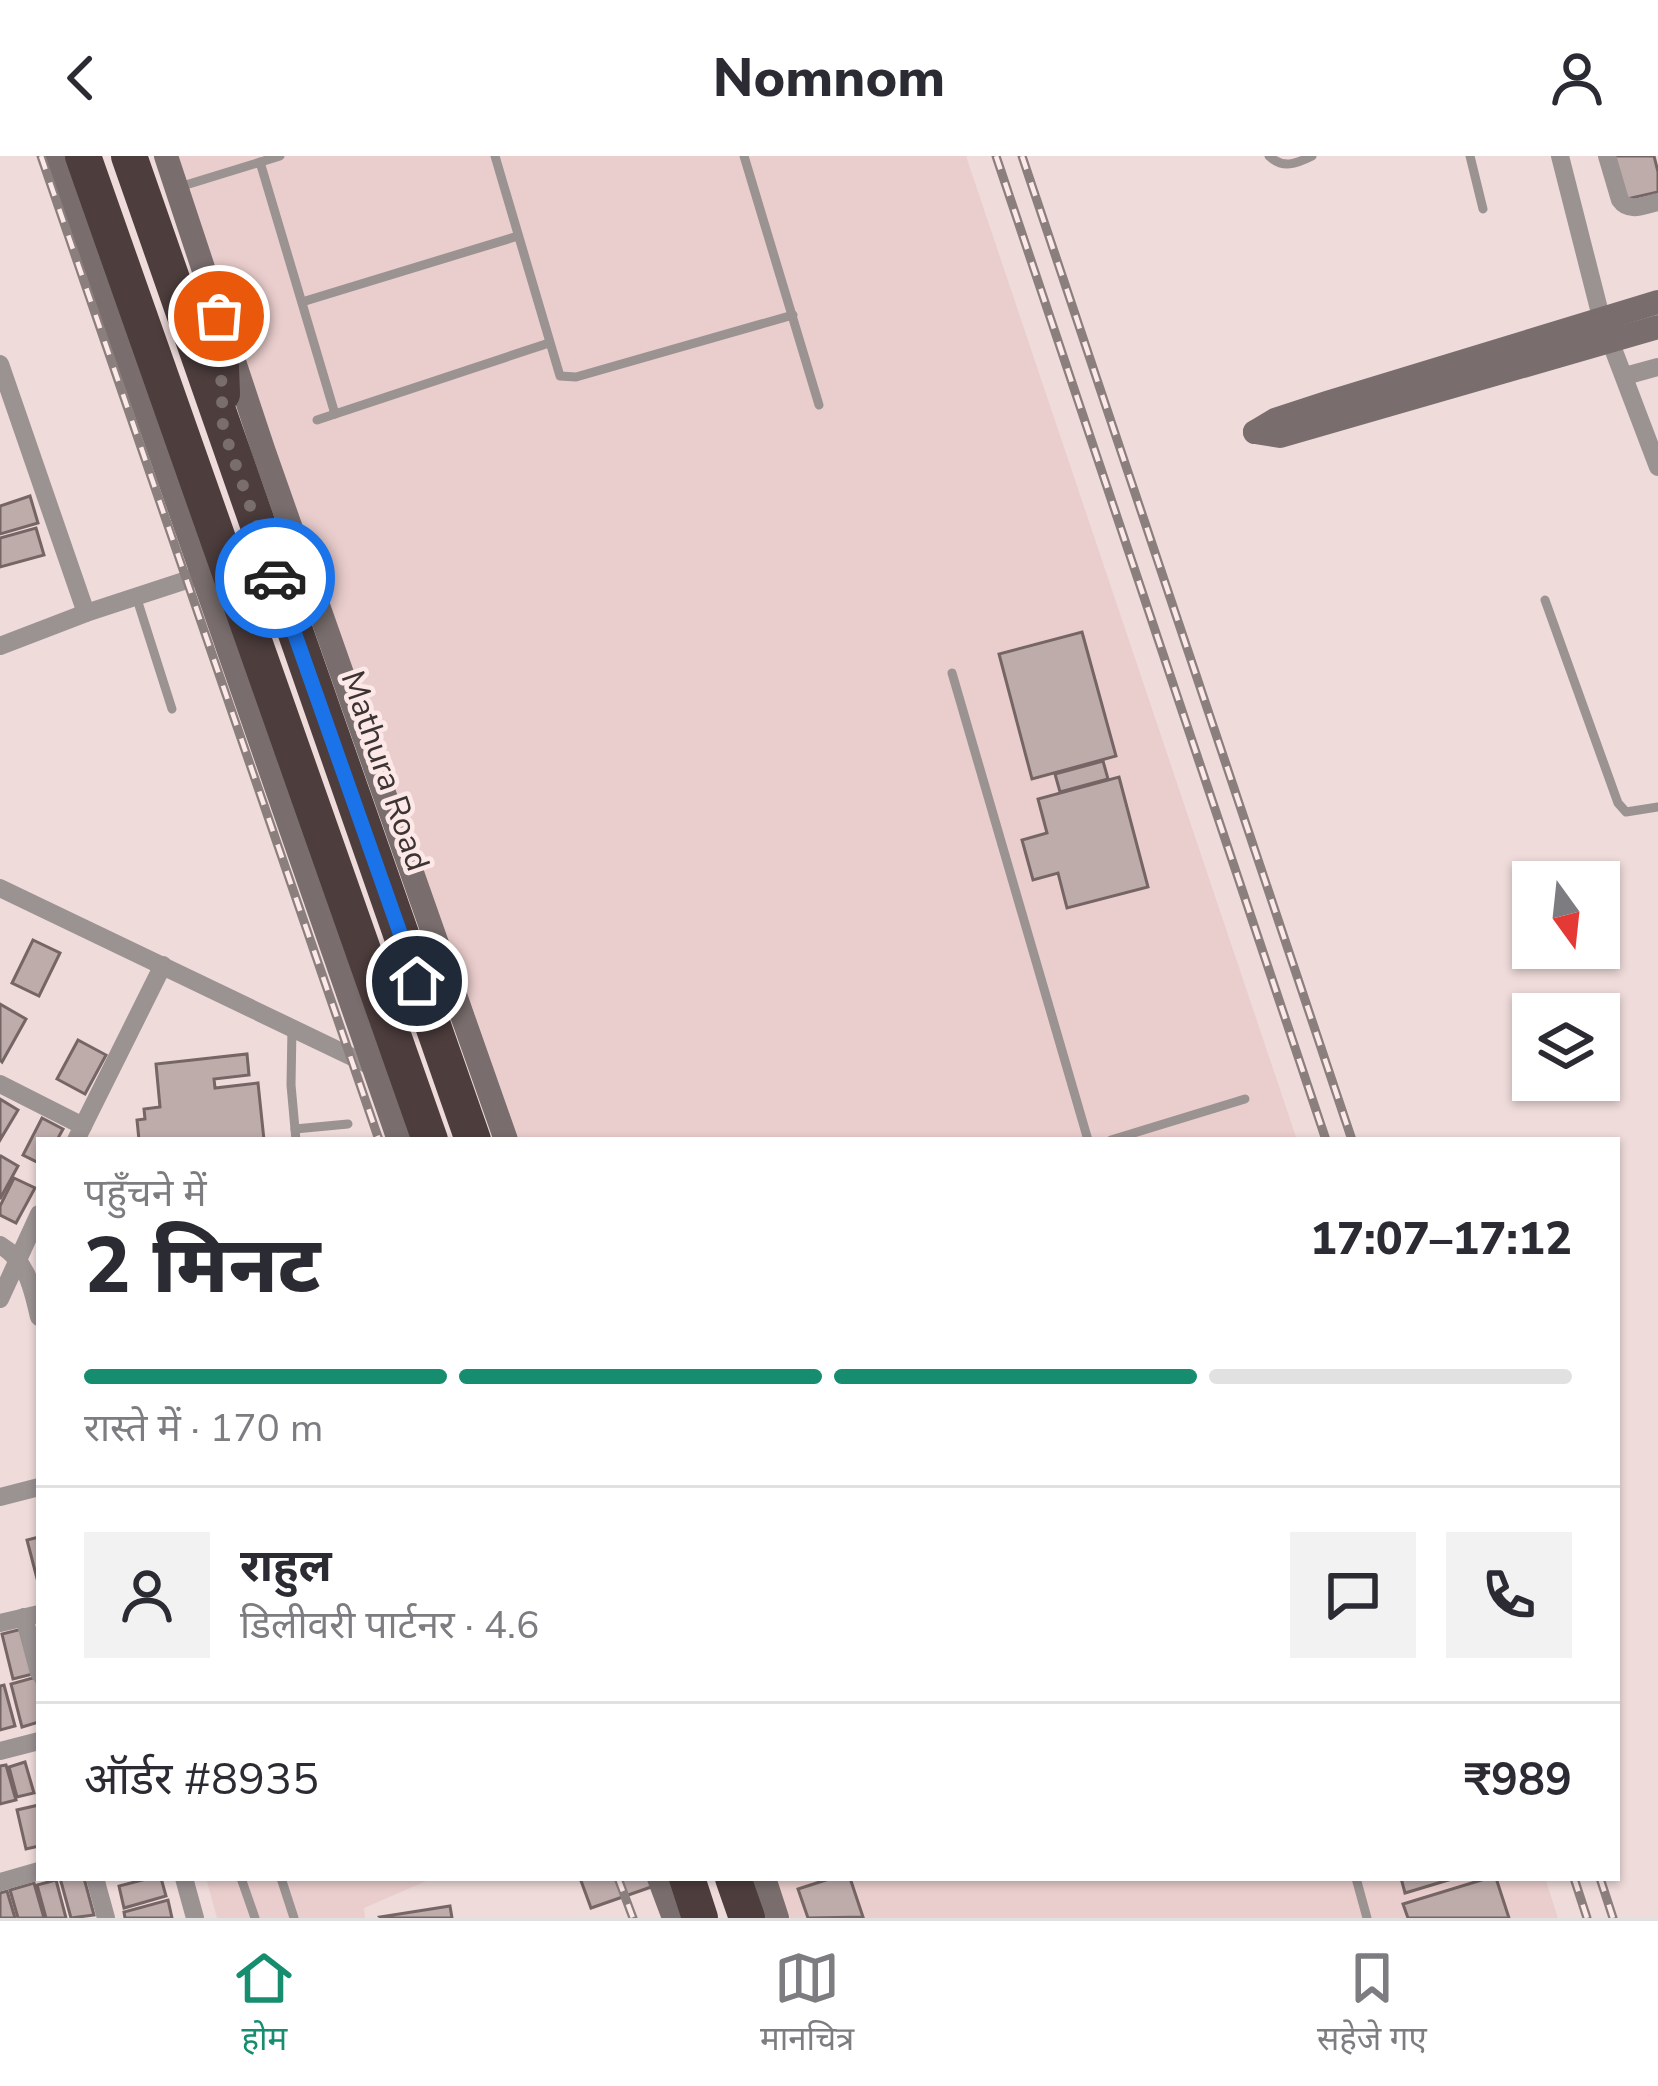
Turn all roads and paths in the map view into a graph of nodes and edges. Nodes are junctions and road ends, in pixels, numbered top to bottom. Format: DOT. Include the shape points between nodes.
graph roads {
  1 [pos="57,156"];
  2 [pos="83,156"];
  3 [pos="129,156"];
  4 [pos="166,156"];
  5 [pos="280,156"];
  6 [pos="495,156"];
  7 [pos="744,156"];
  8 [pos="1269,156"];
  9 [pos="1312,156"];
  10 [pos="1470,156"];
  11 [pos="1560,156"];
  12 [pos="1607,156"];
  13 [pos="260,162"];
  14 [pos="176,188"];
  15 [pos="1658,202"];
  16 [pos="1483,208"];
  17 [pos="518,236"];
  18 [pos="302,302"];
  19 [pos="1658,302"];
  20 [pos="793,315"];
  21 [pos="219,316"];
  22 [pos="1658,327"];
  23 [pos="1605,328"];
  24 [pos="549,343"];
  25 [pos="0,364"];
  26 [pos="1658,368"];
  27 [pos="1625,376"];
  28 [pos="819,405"];
  29 [pos="335,414"];
  30 [pos="316,420"];
  31 [pos="223,428"];
  32 [pos="1658,467"];
  33 [pos="202,574"];
  34 [pos="136,596"];
  35 [pos="1545,600"];
  36 [pos="86,613"];
  37 [pos="0,646"];
  38 [pos="952,673"];
  39 [pos="172,709"];
  40 [pos="1658,807"];
  41 [pos="0,888"];
  42 [pos="163,965"];
  43 [pos="372,976"];
  44 [pos="292,1027"];
  45 [pos="373,1066"];
  46 [pos="0,1084"];
  47 [pos="1245,1100"];
  48 [pos="348,1124"];
  49 [pos="79,1133"];
  50 [pos="296,1135"];
  51 [pos="400,1137"];
  52 [pos="400,1137"];
  53 [pos="429,1137"];
  54 [pos="472,1137"];
  55 [pos="505,1137"];
  56 [pos="1087,1137"];
  57 [pos="1125,1137"];
  58 [pos="36,1220"];
  59 [pos="0,1245"];
  60 [pos="18,1258"];
  61 [pos="0,1298"];
  62 [pos="36,1303"];
  63 [pos="36,1488"];
  64 [pos="0,1497"];
  65 [pos="32,1616"];
  66 [pos="0,1624"];
  67 [pos="36,1648"];
  68 [pos="36,1742"];
  69 [pos="0,1751"];
  70 [pos="36,1872"];
  71 [pos="96,1881"];
  72 [pos="185,1881"];
  73 [pos="242,1881"];
  74 [pos="282,1881"];
  75 [pos="660,1881"];
  76 [pos="688,1881"];
  77 [pos="734,1881"];
  78 [pos="765,1881"];
  79 [pos="1357,1881"];
  80 [pos="0,1882"];
  81 [pos="106,1918"];
  82 [pos="195,1918"];
  83 [pos="255,1918"];
  84 [pos="294,1918"];
  85 [pos="674,1918"];
  86 [pos="700,1918"];
  87 [pos="747,1918"];
  88 [pos="778,1918"];
  89 [pos="1366,1918"];
  1 -- 33 [label="main road"];
  2 -- 43 [label="highway"];
  3 -- 31 [label="highway, Mathura Road"];
  4 -- 14 [label="main road"];
  5 -- 13 [label="lane"];
  6 -- 17 [label="lane"];
  7 -- 20 [label="lane"];
  8 -- 9 [label="lane" via="1298,164"];
  10 -- 16 [label="lane"];
  11 -- 23 [label="street"];
  12 -- 15 [label="street" via="1624,206"];
  13 -- 14 [label="lane"];
  13 -- 18 [label="lane"];
  14 -- 21 [label="main road"];
  17 -- 18 [label="lane"];
  17 -- 24 [label="lane"];
  18 -- 29 [label="lane"];
  19 -- 23 [label="main road"];
  20 -- 24 [label="lane" via="576,377 560,376"];
  20 -- 28 [label="lane"];
  21 -- 31 [label="highway"];
  21 -- 55 [label="main road"];
  22 -- 23 [label="main road"];
  23 -- 23 [label="main road" via="1280,436 1255,432 1292,414"];
  23 -- 27 [label="street"];
  24 -- 29 [label="lane"];
  25 -- 36 [label="street"];
  26 -- 27 [label="street"];
  27 -- 32 [label="street"];
  29 -- 30 [label="lane"];
  31 -- 54 [label="highway, Mathura Road"];
  33 -- 34 [label="street"];
  33 -- 45 [label="main road"];
  34 -- 36 [label="street"];
  34 -- 39 [label="lane"];
  35 -- 40 [label="lane" via="1618,803 1626,812"];
  36 -- 37 [label="street"];
  38 -- 56 [label="lane"];
  41 -- 42 [label="street"];
  42 -- 44 [label="street"];
  42 -- 49 [label="street"];
  43 -- 51 [label="highway"];
  43 -- 53 [label="highway"];
  44 -- 45 [label="street"];
  44 -- 50 [label="lane"];
  45 -- 52 [label="main road"];
  46 -- 49 [label="street"];
  47 -- 57 [label="lane"];
  48 -- 50 [label="lane"];
  58 -- 60 [label="street"];
  59 -- 60 [label="street"];
  60 -- 61 [label="street"];
  60 -- 62 [label="street"];
  63 -- 64 [label="street"];
  65 -- 66 [label="street"];
  65 -- 67 [label="street"];
  68 -- 69 [label="street"];
  70 -- 80 [label="street"];
  71 -- 81 [label="street"];
  72 -- 82 [label="street"];
  73 -- 83 [label="lane"];
  74 -- 84 [label="lane"];
  75 -- 85 [label="main road"];
  76 -- 86 [label="highway"];
  77 -- 87 [label="highway"];
  78 -- 88 [label="main road"];
  79 -- 89 [label="lane"];
}
